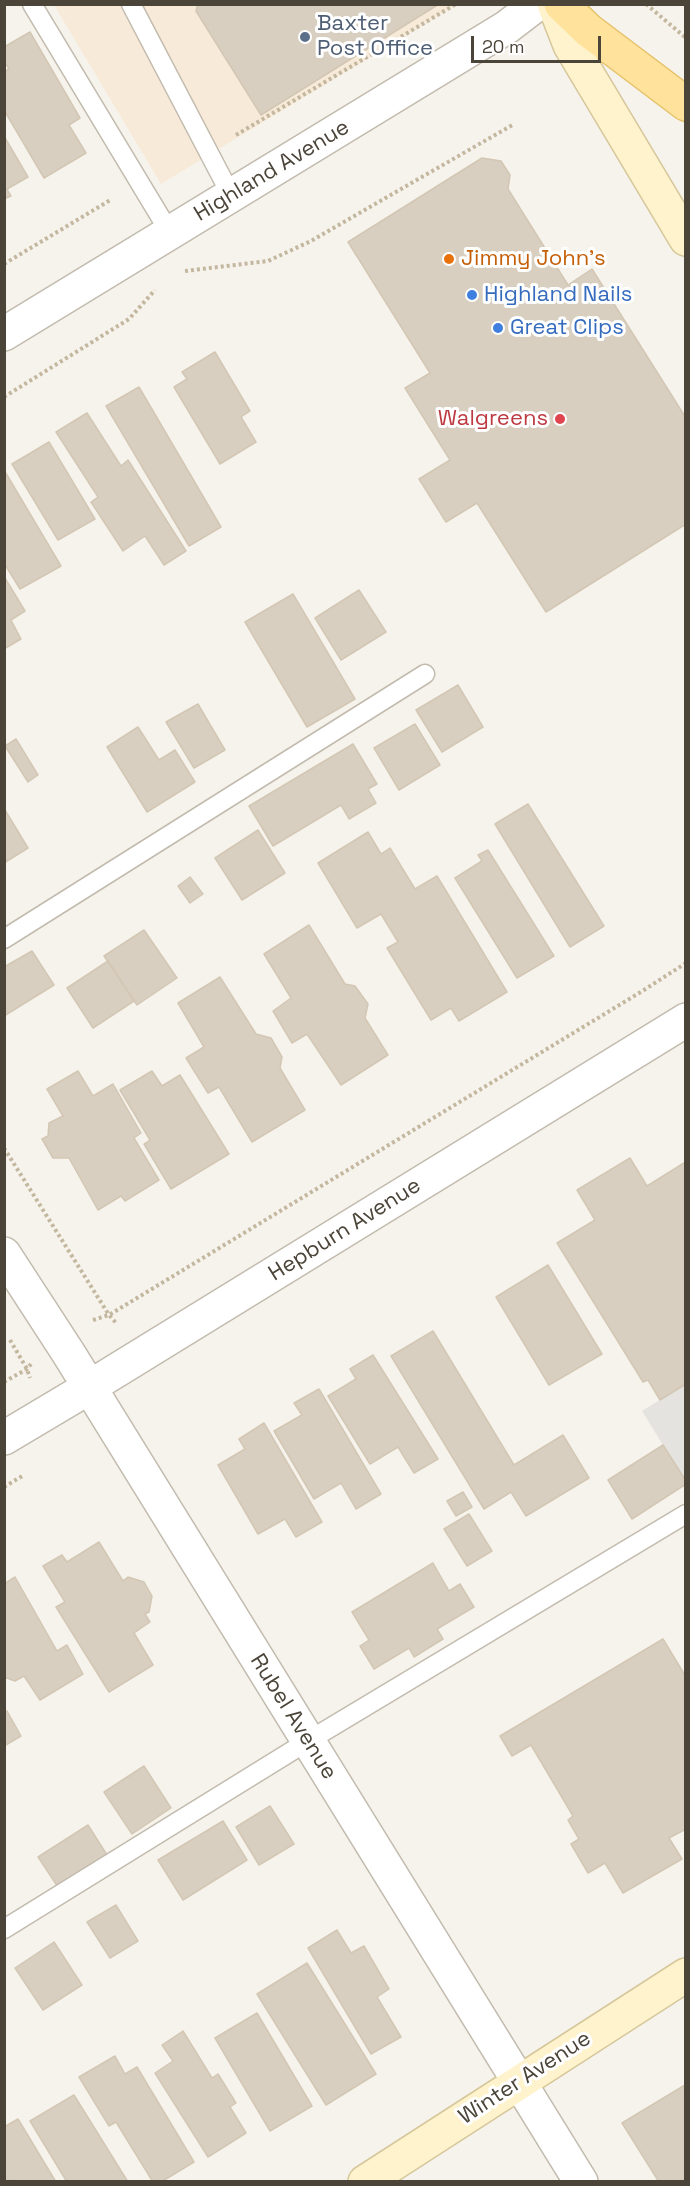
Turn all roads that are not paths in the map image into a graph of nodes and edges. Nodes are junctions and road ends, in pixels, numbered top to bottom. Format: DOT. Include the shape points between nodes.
graph roads {
  1 [pos="32,4"];
  2 [pos="131,4"];
  3 [pos="537,4"];
  4 [pos="554,4"];
  5 [pos="561,4"];
  6 [pos="686,104"];
  7 [pos="231,195"];
  8 [pos="170,233"];
  9 [pos="686,239"];
  10 [pos="4,334"];
  11 [pos="425,674"];
  12 [pos="4,939"];
  13 [pos="686,1020"];
  14 [pos="4,1254"];
  15 [pos="88,1388"];
  16 [pos="4,1438"];
  17 [pos="686,1514"];
  18 [pos="308,1741"];
  19 [pos="4,1929"];
  20 [pos="686,1975"];
  21 [pos="520,2081"];
  22 [pos="365,2181"];
  23 [pos="581,2181"];
  1 -- 8 [label="lane"];
  2 -- 7 [label="lane"];
  3 -- 7 [label="street, Highland Avenue" via="507,27"];
  4 -- 9 [label="main road" via="570,45"];
  5 -- 6 [label="main road" via="588,30"];
  7 -- 8 [label="street, Highland Avenue"];
  8 -- 10 [label="street, Highland Avenue"];
  11 -- 12 [label="lane"];
  13 -- 15 [label="street, Hepburn Avenue"];
  14 -- 15 [label="street, Rubel Avenue"];
  15 -- 16 [label="street, Hepburn Avenue"];
  15 -- 18 [label="street, Rubel Avenue"];
  17 -- 18 [label="lane"];
  18 -- 19 [label="lane"];
  18 -- 21 [label="street, Rubel Avenue"];
  20 -- 21 [label="main road, Winter Avenue"];
  21 -- 22 [label="main road, Winter Avenue"];
  21 -- 23 [label="street, Rubel Avenue"];
}
